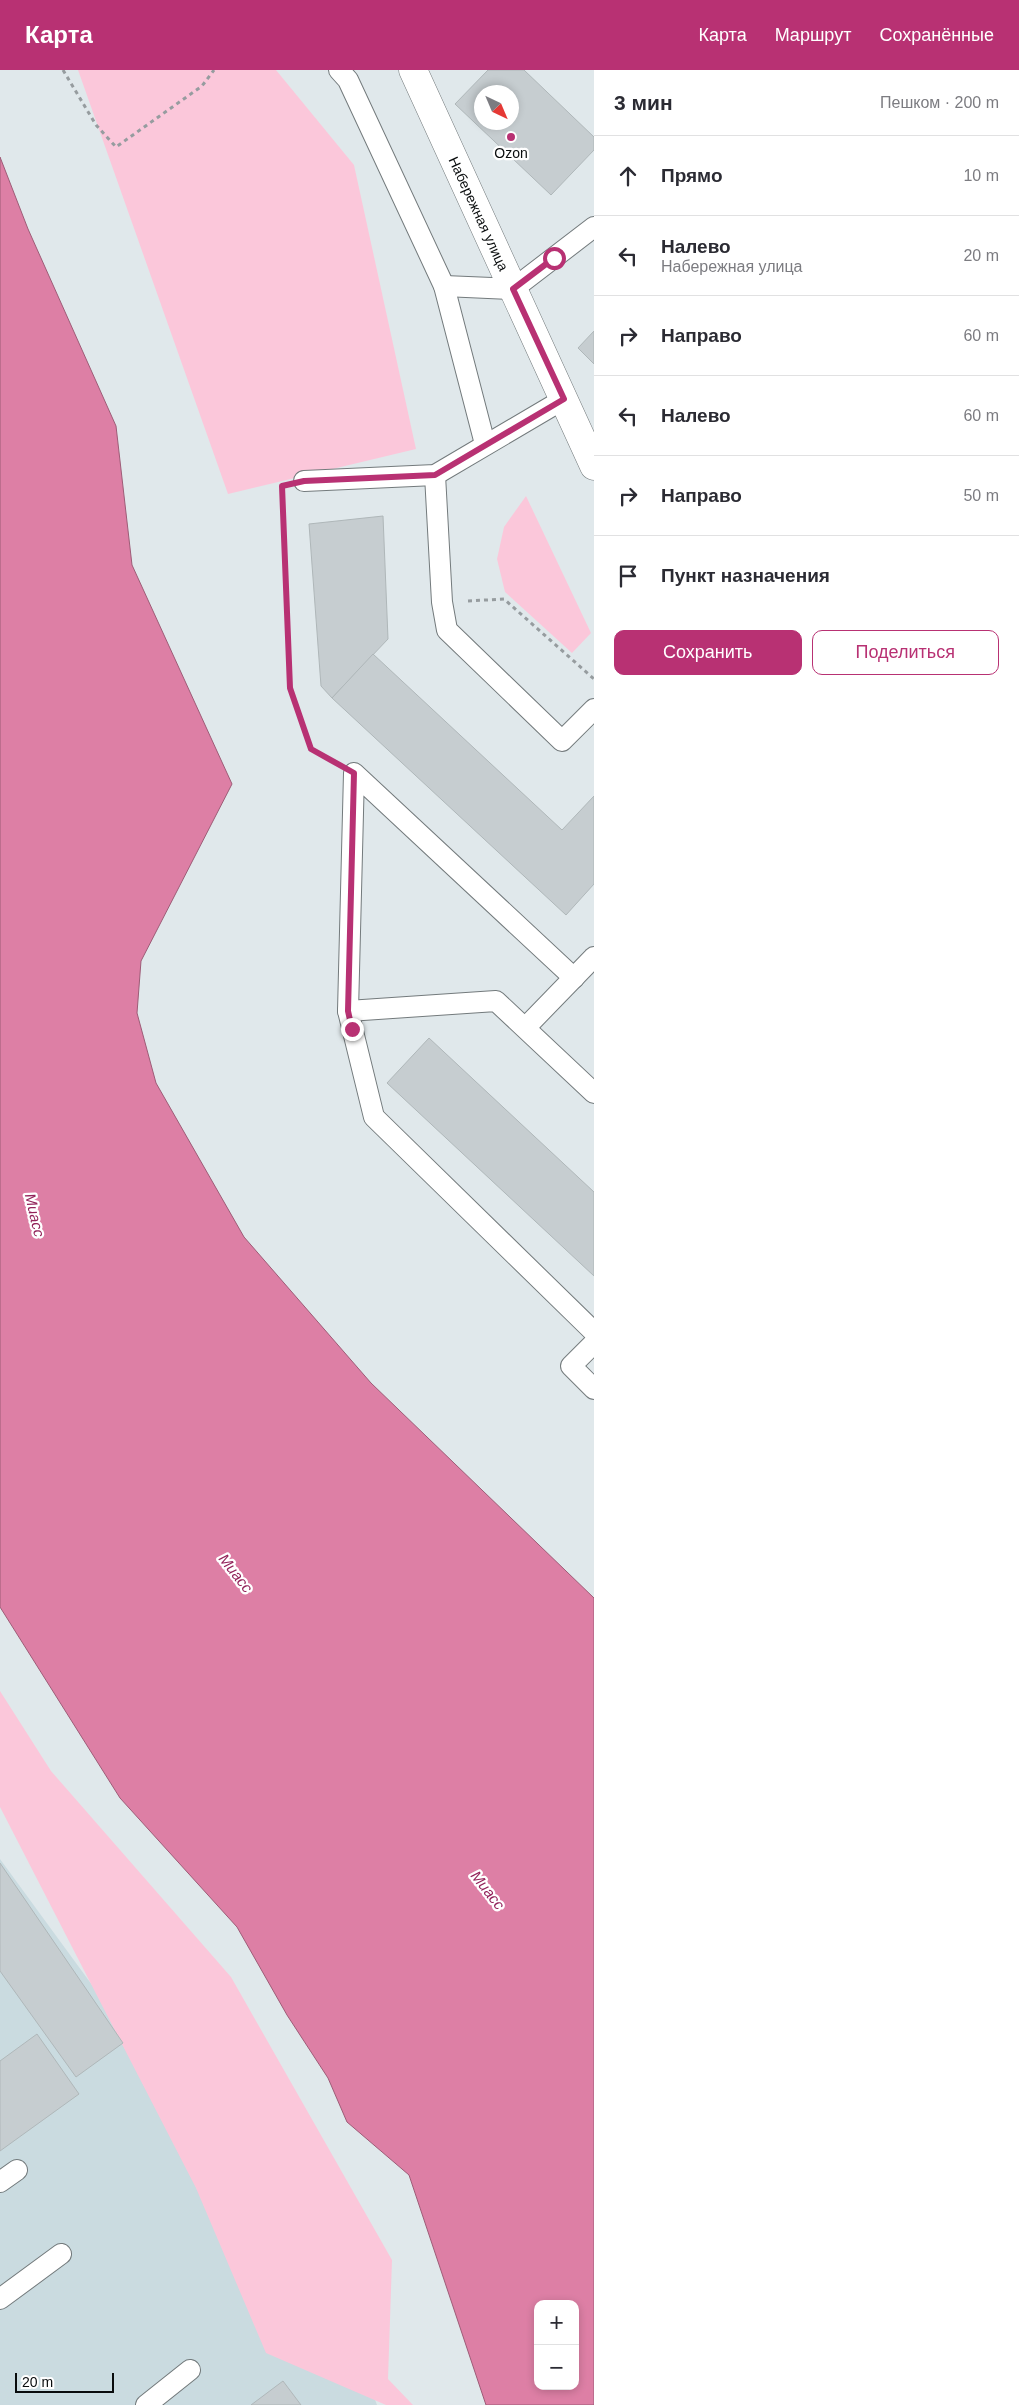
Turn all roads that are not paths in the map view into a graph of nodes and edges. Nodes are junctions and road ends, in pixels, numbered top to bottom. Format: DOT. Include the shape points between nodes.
graph roads {
  1 [pos="339,70"];
  2 [pos="413,70"];
  3 [pos="594,227"];
  4 [pos="444,286"];
  5 [pos="513,289"];
  6 [pos="564,399"];
  7 [pos="485,444"];
  8 [pos="594,466"];
  9 [pos="435,475"];
  10 [pos="304,481"];
  11 [pos="594,709"];
  12 [pos="594,957"];
  13 [pos="574,978"];
  14 [pos="348,1011"];
  15 [pos="526,1027"];
  16 [pos="594,1093"];
  17 [pos="594,1332"];
  18 [pos="594,1343"];
  19 [pos="594,1389"];
  20 [pos="17,2170"];
  21 [pos="0,2182"];
  22 [pos="61,2254"];
  23 [pos="0,2299"];
  24 [pos="190,2370"];
  25 [pos="146,2405"];
  1 -- 4 [label="lane" via="348,80"];
  2 -- 5 [label="street, Набережная улица"];
  3 -- 5 [label="lane"];
  4 -- 5 [label="lane"];
  4 -- 7 [label="lane"];
  5 -- 6 [label="street, Набережная улица"];
  6 -- 7 [label="lane"];
  6 -- 8 [label="street, Набережная улица"];
  7 -- 9 [label="lane"];
  9 -- 10 [label="lane"];
  9 -- 11 [label="lane" via="442,602 447,630 562,741"];
  12 -- 13 [label="lane"];
  13 -- 14 [label="lane" via="354,773"];
  13 -- 15 [label="lane"];
  14 -- 15 [label="lane" via="496,1001"];
  14 -- 17 [label="lane" via="374,1117"];
  15 -- 16 [label="lane"];
  18 -- 19 [label="lane" via="571,1366"];
  20 -- 21 [label="lane"];
  22 -- 23 [label="lane"];
  24 -- 25 [label="lane"];
}
